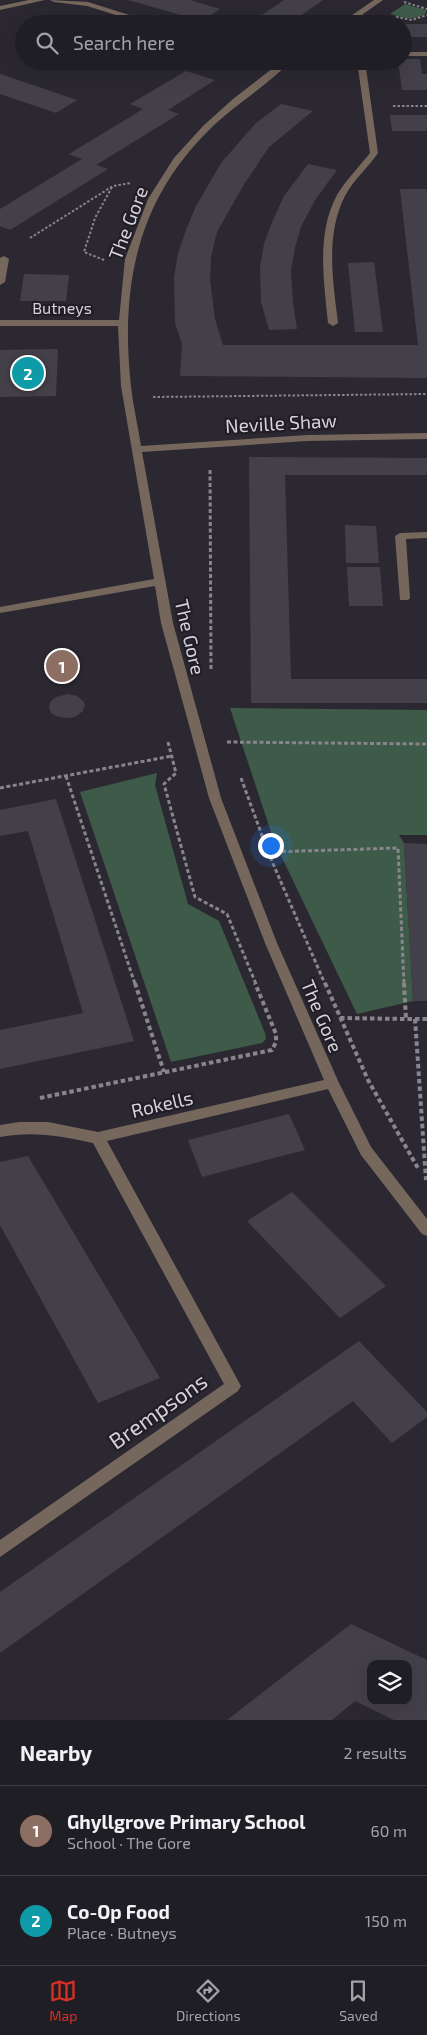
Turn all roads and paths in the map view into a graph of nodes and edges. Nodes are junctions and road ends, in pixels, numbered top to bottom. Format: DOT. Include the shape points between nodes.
graph roads {
  1 [pos="41,0"];
  2 [pos="54,0"];
  3 [pos="378,0"];
  4 [pos="402,1"];
  5 [pos="0,8"];
  6 [pos="427,9"];
  7 [pos="124,15"];
  8 [pos="356,15"];
  9 [pos="427,15"];
  10 [pos="412,22"];
  11 [pos="412,54"];
  12 [pos="427,54"];
  13 [pos="273,70"];
  14 [pos="362,70"];
  15 [pos="113,186"];
  16 [pos="4,259"];
  17 [pos="109,262"];
  18 [pos="0,282"];
  19 [pos="0,323"];
  20 [pos="123,323"];
  21 [pos="334,323"];
  22 [pos="427,394"];
  23 [pos="147,397"];
  24 [pos="427,436"];
  25 [pos="138,449"];
  26 [pos="210,461"];
  27 [pos="427,535"];
  28 [pos="159,582"];
  29 [pos="404,598"];
  30 [pos="0,610"];
  31 [pos="206,666"];
  32 [pos="224,733"];
  33 [pos="167,737"];
  34 [pos="227,742"];
  35 [pos="427,744"];
  36 [pos="231,752"];
  37 [pos="172,756"];
  38 [pos="238,770"];
  39 [pos="66,776"];
  40 [pos="0,788"];
  41 [pos="269,852"];
  42 [pos="340,1018"];
  43 [pos="415,1018"];
  44 [pos="406,1019"];
  45 [pos="427,1019"];
  46 [pos="164,1072"];
  47 [pos="332,1083"];
  48 [pos="38,1098"];
  49 [pos="0,1132"];
  50 [pos="98,1138"];
  51 [pos="427,1182"];
  52 [pos="427,1230"];
  53 [pos="0,1548"];
  1 -- 5 [label="street"];
  2 -- 7 [label="street" via="88,4"];
  3 -- 8 [label="street"];
  4 -- 6 [label="path"];
  9 -- 10 [label="path"];
  11 -- 12 [label="street"];
  13 -- 20 [label="street, The Gore" via="206,128 177,160 152,199 130,259"];
  14 -- 21 [label="street" via="374,153 340,197 334,214 328,270"];
  15 -- 17 [label="path" via="99,207 84,252"];
  16 -- 18 [label="street"];
  19 -- 20 [label="street, Butneys"];
  20 -- 25 [label="street, The Gore" via="126,386"];
  22 -- 23 [label="path"];
  24 -- 25 [label="street, Neville Shaw" via="307,438"];
  25 -- 28 [label="street, The Gore"];
  26 -- 31 [label="path" via="210,675"];
  27 -- 29 [label="street" via="400,536"];
  28 -- 30 [label="street"];
  28 -- 47 [label="street, The Gore" via="182,682 215,798 271,943"];
  32 -- 34 [label="path"];
  33 -- 37 [label="path"];
  34 -- 35 [label="path"];
  34 -- 36 [label="path"];
  37 -- 39 [label="path"];
  37 -- 46 [label="path" via="176,773 164,784 195,897 227,914 276,1034 276,1042 272,1050"];
  38 -- 41 [label="path"];
  39 -- 40 [label="path"];
  39 -- 46 [label="path"];
  41 -- 42 [label="path"];
  41 -- 44 [label="path" via="398,848"];
  42 -- 44 [label="path"];
  42 -- 51 [label="path" via="368,1080"];
  43 -- 44 [label="path"];
  43 -- 45 [label="path"];
  43 -- 51 [label="path"];
  46 -- 48 [label="path"];
  47 -- 50 [label="street, Rokells"];
  47 -- 52 [label="street, The Gore" via="366,1152"];
  49 -- 50 [label="street, Rokells" via="48,1128"];
  50 -- 53 [label="street, Brempsons" via="233,1386"];
}
